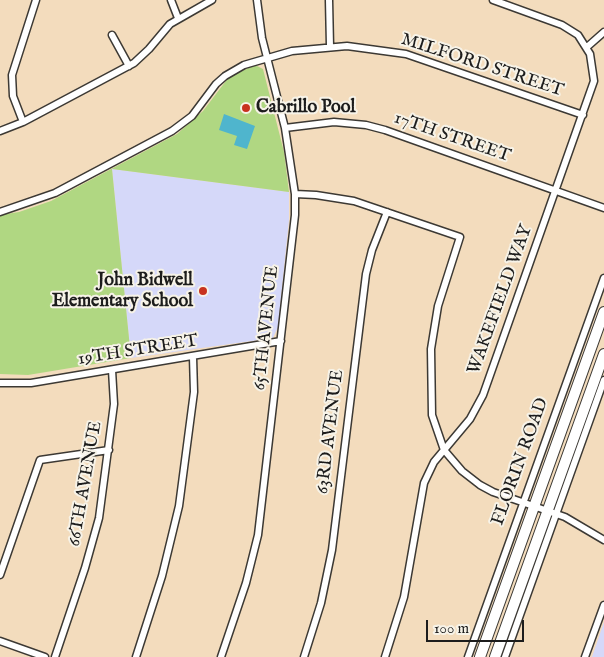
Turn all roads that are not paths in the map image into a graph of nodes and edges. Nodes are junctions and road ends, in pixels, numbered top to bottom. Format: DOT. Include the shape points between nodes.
graph roads {
  1 [pos="36,0"];
  2 [pos="171,0"];
  3 [pos="212,0"];
  4 [pos="257,0"];
  5 [pos="329,0"];
  6 [pos="493,0"];
  7 [pos="178,18"];
  8 [pos="604,32"];
  9 [pos="112,35"];
  10 [pos="330,46"];
  11 [pos="587,47"];
  12 [pos="267,58"];
  13 [pos="129,66"];
  14 [pos="583,115"];
  15 [pos="23,122"];
  16 [pos="285,128"];
  17 [pos="0,131"];
  18 [pos="556,190"];
  19 [pos="295,194"];
  20 [pos="604,208"];
  21 [pos="0,212"];
  22 [pos="387,212"];
  23 [pos="604,278"];
  24 [pos="604,312"];
  25 [pos="281,341"];
  26 [pos="604,354"];
  27 [pos="193,357"];
  28 [pos="112,370"];
  29 [pos="604,380"];
  30 [pos="0,383"];
  31 [pos="109,450"];
  32 [pos="444,450"];
  33 [pos="524,502"];
  34 [pos="534,506"];
  35 [pos="552,513"];
  36 [pos="604,540"];
  37 [pos="0,575"];
  38 [pos="604,605"];
  39 [pos="0,641"];
  40 [pos="45,657"];
  41 [pos="55,657"];
  42 [pos="136,657"];
  43 [pos="221,657"];
  44 [pos="304,657"];
  45 [pos="386,657"];
  46 [pos="468,657"];
  47 [pos="480,657"];
  48 [pos="495,657"];
  49 [pos="505,657"];
  50 [pos="586,657"];
  1 -- 15 [label="street" via="12,75 13,96"];
  2 -- 7 [label="street"];
  3 -- 7 [label="street"];
  4 -- 12 [label="street, 65TH AVENUE"];
  5 -- 10 [label="street"];
  6 -- 11 [label="street" via="562,25 578,35"];
  7 -- 13 [label="street" via="162,30 142,57"];
  8 -- 11 [label="street"];
  9 -- 13 [label="street"];
  10 -- 12 [label="street, MILFORD STREET"];
  10 -- 14 [label="street, MILFORD STREET" via="365,47 406,54"];
  11 -- 14 [label="street, WAKEFIELD WAY" via="593,63 594,82"];
  12 -- 16 [label="street, 65TH AVENUE"];
  12 -- 21 [label="street, MILFORD STREET" via="225,76 192,116 172,131 55,193"];
  13 -- 15 [label="street"];
  14 -- 18 [label="street, WAKEFIELD WAY"];
  15 -- 17 [label="street"];
  16 -- 18 [label="street, 17TH STREET" via="317,123 366,125"];
  16 -- 19 [label="street, 65TH AVENUE"];
  18 -- 20 [label="street, 17TH STREET"];
  18 -- 32 [label="street, WAKEFIELD WAY" via="483,395 470,419"];
  19 -- 22 [label="street" via="335,198"];
  19 -- 25 [label="street, 65TH AVENUE"];
  22 -- 32 [label="street" via="460,237 438,306 431,349 432,415"];
  22 -- 44 [label="street, 63RD AVENUE" via="366,274 332,550 322,603"];
  23 -- 33 [label="street, FLORIN ROAD"];
  24 -- 34 [label="main road, FLORIN ROAD"];
  25 -- 27 [label="street, 19TH STREET"];
  25 -- 43 [label="street, 65TH AVENUE" via="258,535"];
  26 -- 35 [label="main road"];
  27 -- 28 [label="street, 19TH STREET"];
  27 -- 42 [label="street" via="194,392 179,506 162,576"];
  28 -- 30 [label="street, 19TH STREET" via="32,383"];
  28 -- 31 [label="street, 66TH AVENUE" via="114,404"];
  29 -- 35 [label="street"];
  31 -- 37 [label="street" via="40,460"];
  31 -- 41 [label="street, 66TH AVENUE" via="92,547"];
  32 -- 33 [label="street" via="462,471 480,485"];
  32 -- 45 [label="street, WAKEFIELD WAY" via="424,483 404,597"];
  33 -- 34 [label="street"];
  33 -- 46 [label="street, FLORIN ROAD"];
  34 -- 35 [label="street"];
  34 -- 47 [label="main road, FLORIN ROAD"];
  35 -- 36 [label="street" via="580,524"];
  35 -- 48 [label="main road"];
  35 -- 49 [label="street"];
  38 -- 50 [label="street"];
  39 -- 40 [label="street"];
}
